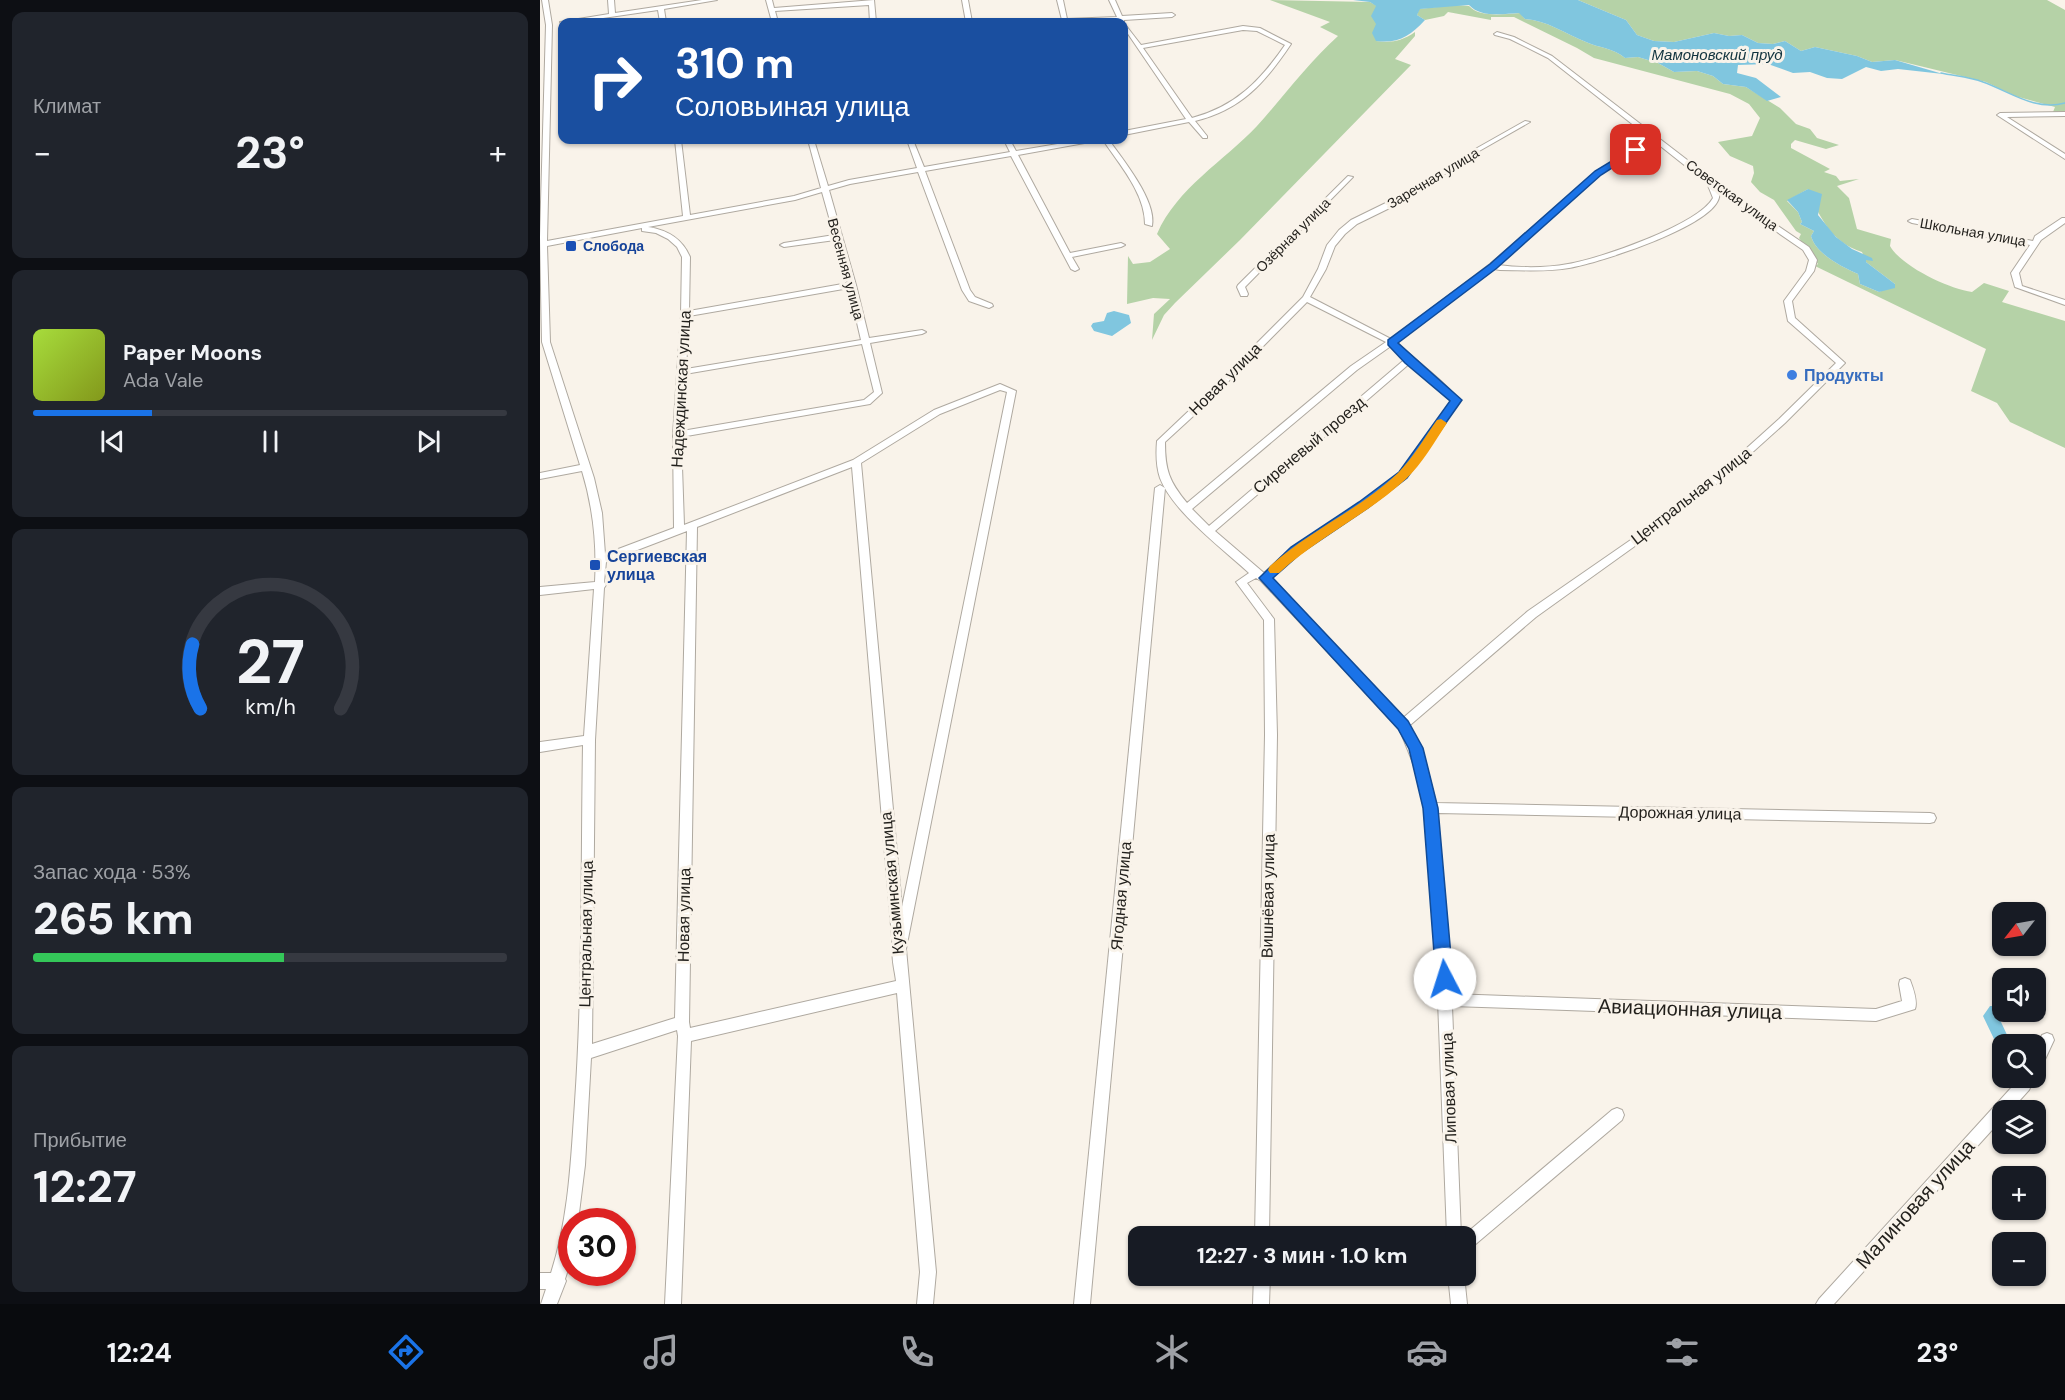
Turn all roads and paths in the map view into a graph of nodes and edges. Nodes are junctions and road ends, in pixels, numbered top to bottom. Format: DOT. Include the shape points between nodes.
graph roads {
  1 [pos="545,0"];
  2 [pos="611,0"];
  3 [pos="714,0"];
  4 [pos="769,0"];
  5 [pos="965,0"];
  6 [pos="1060,0"];
  7 [pos="1112,0"];
  8 [pos="692,2"];
  9 [pos="871,2"];
  10 [pos="661,8"];
  11 [pos="771,10"];
  12 [pos="549,13"];
  13 [pos="540,15"];
  14 [pos="612,15"];
  15 [pos="1172,15"];
  16 [pos="591,18"];
  17 [pos="662,18"];
  18 [pos="774,18"];
  19 [pos="873,18"];
  20 [pos="968,18"];
  21 [pos="1064,18"];
  22 [pos="1120,18"];
  23 [pos="1128,21"];
  24 [pos="558,23"];
  25 [pos="549,25"];
  26 [pos="1128,30"];
  27 [pos="1497,34"];
  28 [pos="1140,47"];
  29 [pos="2065,114"];
  30 [pos="1191,121"];
  31 [pos="1527,122"];
  32 [pos="1128,132"];
  33 [pos="1205,137"];
  34 [pos="1655,138"];
  35 [pos="678,144"];
  36 [pos="812,144"];
  37 [pos="911,144"];
  38 [pos="1009,144"];
  39 [pos="1066,144"];
  40 [pos="1108,144"];
  41 [pos="1013,153"];
  42 [pos="2065,157"];
  43 [pos="1694,168"];
  44 [pos="921,170"];
  45 [pos="1350,177"];
  46 [pos="824,190"];
  47 [pos="543,201"];
  48 [pos="687,218"];
  49 [pos="2065,220"];
  50 [pos="1912,221"];
  51 [pos="1149,224"];
  52 [pos="636,228"];
  53 [pos="1788,236"];
  54 [pos="838,237"];
  55 [pos="2034,243"];
  56 [pos="544,244"];
  57 [pos="784,245"];
  58 [pos="1121,245"];
  59 [pos="1068,256"];
  60 [pos="1493,266"];
  61 [pos="1075,269"];
  62 [pos="852,285"];
  63 [pos="1244,294"];
  64 [pos="1306,298"];
  65 [pos="2065,303"];
  66 [pos="542,306"];
  67 [pos="989,306"];
  68 [pos="685,314"];
  69 [pos="922,332"];
  70 [pos="865,342"];
  71 [pos="1392,342"];
  72 [pos="1409,360"];
  73 [pos="681,372"];
  74 [pos="676,435"];
  75 [pos="856,462"];
  76 [pos="586,466"];
  77 [pos="1161,467"];
  78 [pos="540,476"];
  79 [pos="1160,488"];
  80 [pos="1188,508"];
  81 [pos="685,528"];
  82 [pos="1210,530"];
  83 [pos="601,560"];
  84 [pos="1261,576"];
  85 [pos="601,585"];
  86 [pos="540,591"];
  87 [pos="1403,725"];
  88 [pos="589,740"];
  89 [pos="540,747"];
  90 [pos="1431,808"];
  91 [pos="1930,818"];
  92 [pos="898,956"];
  93 [pos="1905,984"];
  94 [pos="901,986"];
  95 [pos="1447,1000"];
  96 [pos="681,1022"];
  97 [pos="685,1036"];
  98 [pos="585,1053"];
  99 [pos="2021,1088"];
  100 [pos="1617,1115"];
  101 [pos="572,1208"];
  102 [pos="1262,1226"];
  103 [pos="1454,1226"];
  104 [pos="1476,1235"];
  105 [pos="540,1281"];
  106 [pos="558,1281"];
  107 [pos="1262,1286"];
  108 [pos="1457,1286"];
  109 [pos="549,1304"];
  110 [pos="673,1304"];
  111 [pos="925,1304"];
  112 [pos="1082,1304"];
  113 [pos="1261,1304"];
  114 [pos="1459,1304"];
  115 [pos="1824,1304"];
  1 -- 12 [label="street, Центральная улица"];
  2 -- 14 [label="street"];
  3 -- 8 [label="street"];
  4 -- 11 [label="street"];
  5 -- 20 [label="street"];
  6 -- 21 [label="street"];
  7 -- 22 [label="street"];
  8 -- 10 [label="street"];
  9 -- 11 [label="street"];
  9 -- 19 [label="street"];
  10 -- 14 [label="street"];
  10 -- 17 [label="street"];
  11 -- 18 [label="street"];
  12 -- 13 [label="street"];
  12 -- 25 [label="street, Центральная улица"];
  14 -- 16 [label="street"];
  15 -- 23 [label="street"];
  24 -- 25 [label="street"];
  25 -- 47 [label="street, Центральная улица"];
  26 -- 28 [label="street"];
  27 -- 34 [label="street, Советская улица" via="1550,57"];
  28 -- 30 [label="street"];
  28 -- 30 [label="street" via="1243,28 1258,29 1288,44 1272,70 1232,106"];
  29 -- 42 [label="street" via="2000,115"];
  30 -- 32 [label="street"];
  30 -- 33 [label="street"];
  31 -- 64 [label="street, Заречная улица" via="1405,197 1354,222 1331,244"];
  34 -- 43 [label="street, Советская улица"];
  34 -- 60 [label="street" via="1598,173"];
  35 -- 48 [label="street"];
  36 -- 46 [label="street, Весенняя улица"];
  37 -- 44 [label="street"];
  38 -- 41 [label="street"];
  39 -- 41 [label="street"];
  40 -- 51 [label="street" via="1145,204"];
  41 -- 44 [label="street"];
  41 -- 59 [label="street"];
  43 -- 53 [label="street, Советская улица"];
  43 -- 60 [label="street" via="1717,194 1714,204 1662,236 1570,266"];
  44 -- 46 [label="street"];
  44 -- 67 [label="street" via="966,290 972,299"];
  45 -- 63 [label="street, Озёрная улица" via="1241,287"];
  46 -- 48 [label="street"];
  46 -- 54 [label="street, Весенняя улица"];
  47 -- 56 [label="street, Центральная улица"];
  48 -- 52 [label="street"];
  49 -- 55 [label="street"];
  50 -- 55 [label="street, Школьная улица"];
  52 -- 56 [label="street"];
  52 -- 68 [label="street, Надеждинская улица" via="661,232 684,248"];
  53 -- 87 [label="street, Центральная улица" via="1806,249 1813,260 1810,271 1788,301 1791,320 1841,363 1722,475 1532,614"];
  54 -- 57 [label="street"];
  54 -- 62 [label="street, Весенняя улица"];
  55 -- 65 [label="street" via="2015,273 2019,287"];
  56 -- 66 [label="street, Центральная улица"];
  58 -- 59 [label="street"];
  59 -- 61 [label="street"];
  60 -- 71 [label="street"];
  62 -- 68 [label="street"];
  62 -- 70 [label="street, Весенняя улица"];
  64 -- 71 [label="street"];
  64 -- 77 [label="street, Новая улица" via="1161,441"];
  66 -- 76 [label="street, Центральная улица" via="546,342"];
  68 -- 73 [label="street, Надеждинская улица"];
  69 -- 70 [label="street"];
  70 -- 73 [label="street"];
  70 -- 74 [label="street, Весенняя улица" via="878,393 874,399"];
  71 -- 72 [label="street"];
  71 -- 80 [label="street" via="1354,368"];
  72 -- 82 [label="street, Сиреневый проезд"];
  72 -- 84 [label="street" via="1456,400 1403,475"];
  73 -- 74 [label="street, Надеждинская улица"];
  74 -- 81 [label="street, Надеждинская улица"];
  75 -- 81 [label="street"];
  75 -- 92 [label="street, Кузьминская улица"];
  75 -- 92 [label="street" via="937,412 1000,387 1012,391"];
  76 -- 78 [label="street"];
  76 -- 83 [label="street, Центральная улица" via="597,513"];
  77 -- 80 [label="street, Липовая улица" via="1166,482"];
  79 -- 112 [label="street, Ягодная улица"];
  80 -- 82 [label="street, Липовая улица"];
  81 -- 83 [label="street"];
  81 -- 96 [label="street, Новая улица"];
  82 -- 84 [label="street, Липовая улица"];
  83 -- 85 [label="street, Центральная улица"];
  84 -- 87 [label="street, Липовая улица"];
  84 -- 102 [label="street, Вишнёвая улица" via="1241,582 1269,619 1271,735"];
  85 -- 86 [label="street"];
  85 -- 88 [label="street, Центральная улица"];
  87 -- 90 [label="street, Липовая улица" via="1416,748"];
  88 -- 89 [label="street"];
  88 -- 98 [label="street, Центральная улица"];
  90 -- 91 [label="street, Дорожная улица"];
  90 -- 95 [label="street, Липовая улица"];
  92 -- 94 [label="street, Кузьминская улица"];
  93 -- 95 [label="street, Авиационная улица" via="1910,1005 1876,1015"];
  94 -- 97 [label="street"];
  94 -- 111 [label="street, Кузьминская улица" via="928,1272"];
  95 -- 103 [label="street, Липовая улица"];
  96 -- 97 [label="street, Новая улица"];
  96 -- 98 [label="street"];
  97 -- 110 [label="street, Новая улица"];
  98 -- 101 [label="street, Центральная улица"];
  99 -- 115 [label="street, Малиновая улица"];
  100 -- 104 [label="street"];
  105 -- 106 [label="street"];
  106 -- 109 [label="street, Центральная улица"];
  107 -- 113 [label="street"];
  108 -- 114 [label="street"];
}
